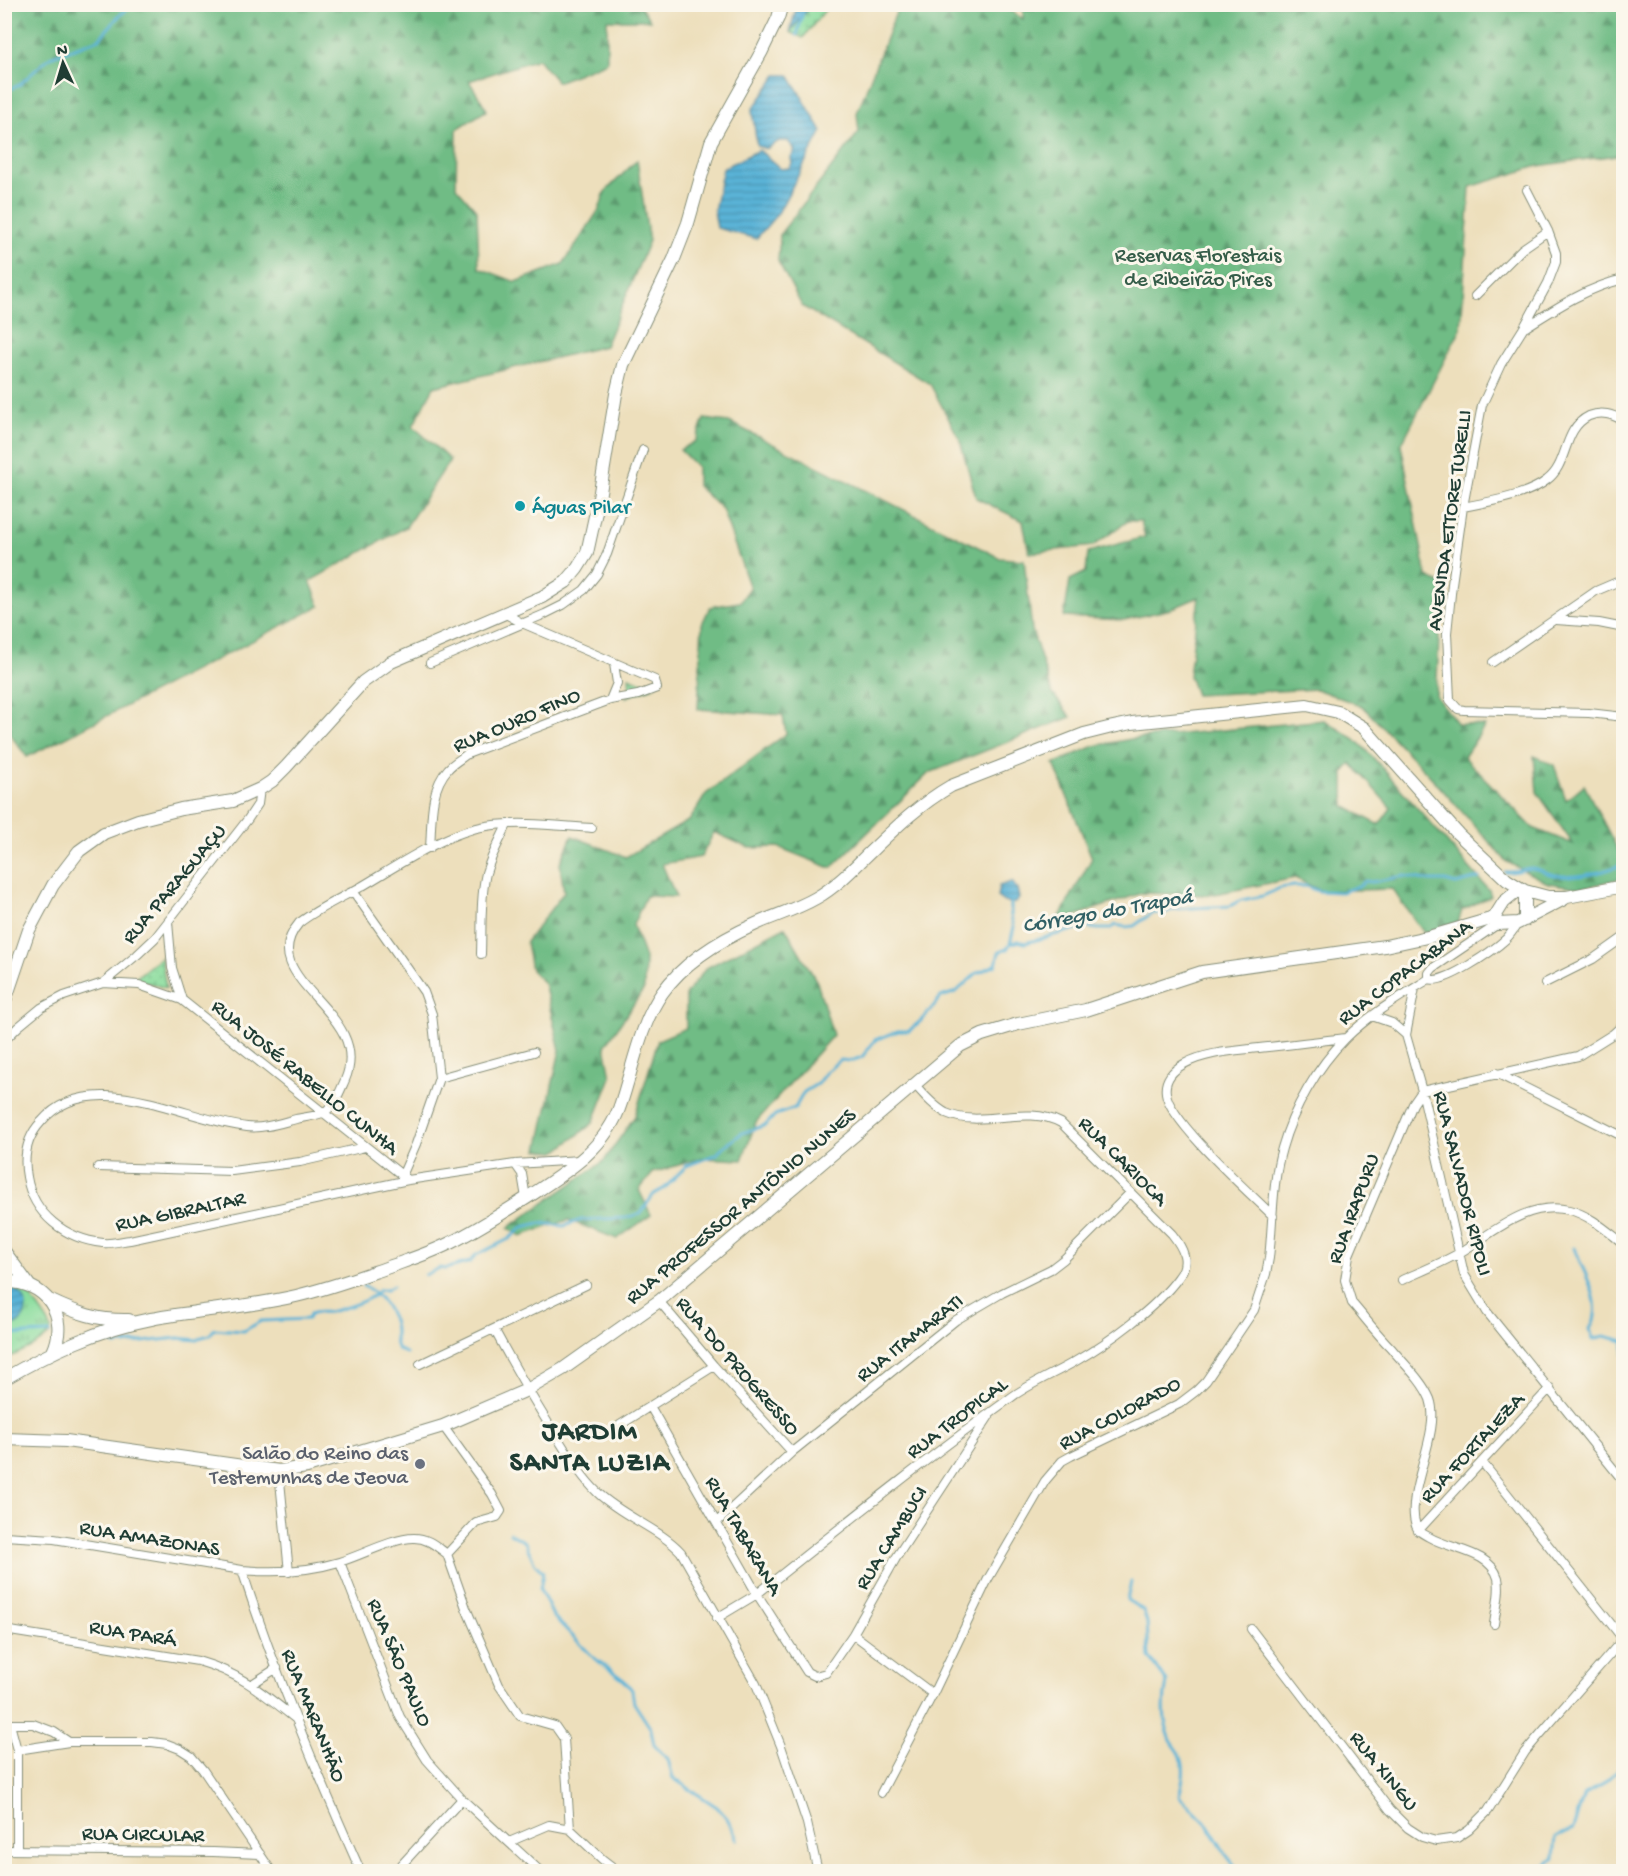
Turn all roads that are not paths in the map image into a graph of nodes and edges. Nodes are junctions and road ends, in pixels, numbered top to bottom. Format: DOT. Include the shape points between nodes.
graph roads {
  1 [pos="782,4"];
  2 [pos="1527,190"];
  3 [pos="1548,231"];
  4 [pos="1623,279"];
  5 [pos="1475,296"];
  6 [pos="1523,329"];
  7 [pos="1623,421"];
  8 [pos="643,450"];
  9 [pos="1464,507"];
  10 [pos="1623,579"];
  11 [pos="504,613"];
  12 [pos="1556,620"];
  13 [pos="522,623"];
  14 [pos="1623,628"];
  15 [pos="1493,662"];
  16 [pos="429,663"];
  17 [pos="614,664"];
  18 [pos="610,700"];
  19 [pos="1623,717"];
  20 [pos="260,789"];
  21 [pos="507,825"];
  22 [pos="592,828"];
  23 [pos="430,848"];
  24 [pos="1497,870"];
  25 [pos="1623,886"];
  26 [pos="1523,890"];
  27 [pos="353,891"];
  28 [pos="1567,897"];
  29 [pos="1504,902"];
  30 [pos="1496,921"];
  31 [pos="168,922"];
  32 [pos="1522,922"];
  33 [pos="1623,937"];
  34 [pos="481,954"];
  35 [pos="1429,980"];
  36 [pos="103,983"];
  37 [pos="1545,983"];
  38 [pos="1415,988"];
  39 [pos="182,999"];
  40 [pos="4,1004"];
  41 [pos="1372,1016"];
  42 [pos="1623,1024"];
  43 [pos="1406,1035"];
  44 [pos="1346,1038"];
  45 [pos="4,1041"];
  46 [pos="534,1052"];
  47 [pos="1496,1073"];
  48 [pos="439,1078"];
  49 [pos="915,1085"];
  50 [pos="1422,1091"];
  51 [pos="325,1112"];
  52 [pos="1623,1137"];
  53 [pos="364,1148"];
  54 [pos="582,1160"];
  55 [pos="515,1164"];
  56 [pos="98,1167"];
  57 [pos="405,1178"];
  58 [pos="1130,1193"];
  59 [pos="526,1198"];
  60 [pos="1274,1216"];
  61 [pos="1172,1234"];
  62 [pos="1623,1244"];
  63 [pos="4,1251"];
  64 [pos="1459,1253"];
  65 [pos="1402,1280"];
  66 [pos="4,1282"];
  67 [pos="29,1285"];
  68 [pos="586,1285"];
  69 [pos="49,1300"];
  70 [pos="659,1300"];
  71 [pos="148,1319"];
  72 [pos="494,1329"];
  73 [pos="53,1352"];
  74 [pos="420,1364"];
  75 [pos="714,1366"];
  76 [pos="26,1367"];
  77 [pos="4,1368"];
  78 [pos="4,1379"];
  79 [pos="1550,1388"];
  80 [pos="527,1390"];
  81 [pos="650,1406"];
  82 [pos="993,1411"];
  83 [pos="620,1425"];
  84 [pos="443,1426"];
  85 [pos="4,1439"];
  86 [pos="792,1452"];
  87 [pos="1482,1462"];
  88 [pos="279,1471"];
  89 [pos="1623,1482"];
  90 [pos="717,1522"];
  91 [pos="1419,1531"];
  92 [pos="4,1536"];
  93 [pos="447,1554"];
  94 [pos="340,1562"];
  95 [pos="242,1570"];
  96 [pos="289,1572"];
  97 [pos="757,1594"];
  98 [pos="717,1618"];
  99 [pos="1494,1624"];
  100 [pos="1251,1629"];
  101 [pos="4,1630"];
  102 [pos="853,1634"];
  103 [pos="1623,1638"];
  104 [pos="277,1668"];
  105 [pos="815,1676"];
  106 [pos="252,1684"];
  107 [pos="933,1694"];
  108 [pos="297,1720"];
  109 [pos="8,1724"];
  110 [pos="69,1742"];
  111 [pos="17,1750"];
  112 [pos="881,1793"];
  113 [pos="462,1799"];
  114 [pos="570,1829"];
  115 [pos="509,1842"];
  116 [pos="4,1850"];
  117 [pos="17,1850"];
  118 [pos="260,1854"];
  119 [pos="536,1870"];
  120 [pos="272,1872"];
  121 [pos="361,1872"];
  122 [pos="395,1872"];
  123 [pos="619,1872"];
  124 [pos="818,1872"];
  1 -- 11 [label="main road" via="762,51 711,142 674,259 623,365 587,553 566,582"];
  2 -- 3 [label="street, AVENIDA ETTORE TURELLI"];
  3 -- 5 [label="street" via="1522,249"];
  3 -- 6 [label="street, AVENIDA ETTORE TURELLI" via="1556,262"];
  4 -- 6 [label="street" via="1608,282 1554,309"];
  6 -- 9 [label="street, AVENIDA ETTORE TURELLI" via="1482,405"];
  7 -- 9 [label="street" via="1606,413 1583,419 1572,431 1556,471 1547,480 1495,501"];
  8 -- 13 [label="street" via="597,574 584,590 563,605"];
  9 -- 19 [label="street, AVENIDA ETTORE TURELLI" via="1447,633 1453,705 1464,710"];
  10 -- 12 [label="street" via="1596,591"];
  11 -- 13 [label="street, RUA OURO FINO"];
  11 -- 20 [label="main road" via="391,662 363,682 286,767"];
  12 -- 14 [label="street"];
  12 -- 15 [label="street"];
  13 -- 16 [label="street"];
  13 -- 17 [label="street, RUA OURO FINO"];
  17 -- 18 [label="street, RUA OURO FINO" via="617,682"];
  17 -- 18 [label="street, RUA OURO FINO" via="654,680 657,688"];
  18 -- 23 [label="street, RUA OURO FINO" via="467,754 449,767 438,783"];
  20 -- 31 [label="street, RUA PARAGUAÇU" via="258,804 249,819"];
  20 -- 40 [label="main road" via="233,801 138,820 104,833 80,850 53,885 29,930"];
  21 -- 22 [label="street"];
  21 -- 23 [label="street" via="470,830"];
  21 -- 34 [label="street" via="486,874"];
  23 -- 27 [label="street"];
  24 -- 26 [label="main road"];
  24 -- 29 [label="main road"];
  24 -- 54 [label="main road" via="1458,834 1364,728 1338,712 1307,705 1132,723 1084,734 951,786 913,811 818,897 727,939 683,970 663,991 650,1013 613,1122"];
  25 -- 28 [label="main road"];
  26 -- 28 [label="main road"];
  26 -- 29 [label="main road"];
  26 -- 32 [label="main road"];
  27 -- 48 [label="street" via="424,992 432,1014"];
  27 -- 51 [label="street" via="299,923 287,943 296,973 337,1020 351,1052 338,1096"];
  28 -- 32 [label="main road"];
  29 -- 30 [label="main road"];
  30 -- 32 [label="main road, RUA PROFESSOR ANTÔNIO NUNES"];
  30 -- 35 [label="street, RUA COPACABANA" via="1433,968"];
  30 -- 49 [label="main road, RUA PROFESSOR ANTÔNIO NUNES" via="1385,946 1202,972 1086,1010 982,1035 960,1047"];
  31 -- 36 [label="street, RUA PARAGUAÇU"];
  31 -- 39 [label="street, RUA JOSÉ RABELLO CUNHA" via="172,968"];
  32 -- 35 [label="street" via="1487,954 1443,978"];
  33 -- 37 [label="street" via="1588,962"];
  35 -- 38 [label="street, RUA COPACABANA"];
  36 -- 39 [label="street, RUA JOSÉ RABELLO CUNHA" via="139,985"];
  36 -- 45 [label="street, RUA PARAGUAÇU" via="41,1008"];
  38 -- 41 [label="street, RUA COPACABANA"];
  38 -- 43 [label="street, RUA SALVADOR RIPOLI"];
  39 -- 51 [label="street, RUA JOSÉ RABELLO CUNHA"];
  41 -- 43 [label="street" via="1392,1023"];
  41 -- 44 [label="street, RUA COPACABANA"];
  42 -- 47 [label="street" via="1578,1056"];
  43 -- 50 [label="street, RUA SALVADOR RIPOLI"];
  44 -- 60 [label="street, RUA COPACABANA" via="1316,1075 1293,1118 1281,1149"];
  44 -- 60 [label="street" via="1197,1058 1183,1064 1167,1080 1166,1093 1178,1118"];
  46 -- 48 [label="street"];
  47 -- 50 [label="street"];
  47 -- 52 [label="street"];
  48 -- 57 [label="street"];
  49 -- 58 [label="street, RUA CARIOCA" via="935,1106 958,1117 1052,1118 1071,1131"];
  49 -- 70 [label="main road, RUA PROFESSOR ANTÔNIO NUNES"];
  50 -- 64 [label="street, RUA SALVADOR RIPOLI"];
  50 -- 91 [label="street, RUA IRAPURU" via="1378,1184 1345,1271 1352,1303 1412,1372 1430,1400 1431,1427 1413,1508"];
  51 -- 53 [label="street, RUA JOSÉ RABELLO CUNHA"];
  51 -- 57 [label="street, RUA GIBRALTAR" via="250,1127 127,1098 80,1096 61,1104 34,1130 25,1156 27,1176 33,1198 50,1221 82,1239 105,1243"];
  53 -- 56 [label="street" via="232,1171"];
  53 -- 57 [label="street, RUA JOSÉ RABELLO CUNHA"];
  54 -- 55 [label="street, RUA GIBRALTAR"];
  54 -- 59 [label="main road"];
  55 -- 57 [label="street, RUA GIBRALTAR"];
  55 -- 59 [label="street" via="522,1174"];
  58 -- 61 [label="street, RUA CARIOCA"];
  58 -- 86 [label="street, RUA ITAMARATI" via="1051,1269 956,1320"];
  59 -- 71 [label="main road" via="452,1242 330,1287 294,1297"];
  60 -- 107 [label="street, RUA COLORADO" via="1266,1274 1254,1310 1206,1381 1179,1404 1071,1456 1055,1468 988,1579"];
  61 -- 82 [label="street, RUA TROPICAL" via="1183,1247 1185,1262 1180,1277 1166,1293 1104,1342"];
  62 -- 64 [label="street" via="1582,1214 1551,1208 1516,1217"];
  63 -- 67 [label="main road"];
  64 -- 65 [label="street"];
  64 -- 79 [label="street, RUA SALVADOR RIPOLI" via="1464,1274 1477,1298"];
  66 -- 67 [label="main road"];
  67 -- 69 [label="main road"];
  68 -- 72 [label="street"];
  69 -- 71 [label="main road" via="101,1319"];
  69 -- 73 [label="main road" via="58,1321 58,1342"];
  70 -- 75 [label="street, RUA DO PROGRESSO"];
  70 -- 80 [label="main road, RUA PROFESSOR ANTÔNIO NUNES"];
  71 -- 73 [label="main road"];
  72 -- 74 [label="street"];
  72 -- 80 [label="street"];
  73 -- 76 [label="main road"];
  75 -- 81 [label="street"];
  75 -- 86 [label="street, RUA DO PROGRESSO"];
  76 -- 77 [label="main road"];
  76 -- 78 [label="main road"];
  79 -- 87 [label="street, RUA FORTALEZA"];
  79 -- 89 [label="street, RUA SALVADOR RIPOLI"];
  80 -- 84 [label="main road, RUA PROFESSOR ANTÔNIO NUNES"];
  80 -- 98 [label="street" via="595,1491 681,1552"];
  81 -- 83 [label="street"];
  81 -- 90 [label="street, RUA TABARANA"];
  82 -- 97 [label="street, RUA TROPICAL"];
  82 -- 102 [label="street, RUA CAMBUCI" via="896,1558"];
  84 -- 88 [label="main road, RUA PROFESSOR ANTÔNIO NUNES" via="308,1467"];
  84 -- 93 [label="street" via="492,1494 501,1513 476,1523"];
  85 -- 88 [label="main road, RUA PROFESSOR ANTÔNIO NUNES" via="66,1440"];
  86 -- 90 [label="street, RUA ITAMARATI"];
  87 -- 91 [label="street, RUA FORTALEZA"];
  87 -- 103 [label="street"];
  88 -- 96 [label="street"];
  90 -- 97 [label="street, RUA TABARANA"];
  91 -- 99 [label="street" via="1442,1545 1486,1560 1494,1569 1499,1591"];
  92 -- 95 [label="street, RUA AMAZONAS" via="54,1539"];
  93 -- 94 [label="street, RUA AMAZONAS" via="430,1541 407,1538"];
  93 -- 114 [label="street" via="499,1685 520,1716 549,1724 562,1733"];
  94 -- 96 [label="street, RUA AMAZONAS"];
  94 -- 113 [label="street, RUA SÃO PAULO" via="400,1718 427,1760"];
  95 -- 96 [label="street, RUA AMAZONAS"];
  95 -- 104 [label="street, RUA MARANHÃO"];
  97 -- 98 [label="street, RUA TROPICAL"];
  97 -- 105 [label="street, RUA TABARANA" via="807,1672"];
  98 -- 124 [label="street" via="768,1713 807,1823"];
  100 -- 103 [label="street, RUA XINGU" via="1390,1810 1408,1828 1436,1841 1457,1838 1488,1811 1525,1752"];
  101 -- 106 [label="street, RUA PARÁ" via="198,1661"];
  102 -- 105 [label="street, RUA CAMBUCI" via="826,1673"];
  102 -- 107 [label="street"];
  104 -- 106 [label="street"];
  104 -- 108 [label="street, RUA MARANHÃO"];
  106 -- 108 [label="street, RUA PARÁ"];
  107 -- 112 [label="street, RUA COLORADO"];
  108 -- 121 [label="street, RUA MARANHÃO"];
  109 -- 110 [label="street" via="33,1724"];
  109 -- 111 [label="street"];
  110 -- 111 [label="street"];
  110 -- 118 [label="street" via="152,1742 180,1749 203,1770"];
  111 -- 117 [label="street"];
  113 -- 115 [label="street, RUA SÃO PAULO"];
  113 -- 122 [label="street"];
  114 -- 115 [label="street" via="549,1825"];
  114 -- 123 [label="street"];
  115 -- 119 [label="street, RUA SÃO PAULO"];
  116 -- 117 [label="street, RUA CIRCULAR"];
  117 -- 118 [label="street, RUA CIRCULAR"];
  118 -- 120 [label="street"];
}
